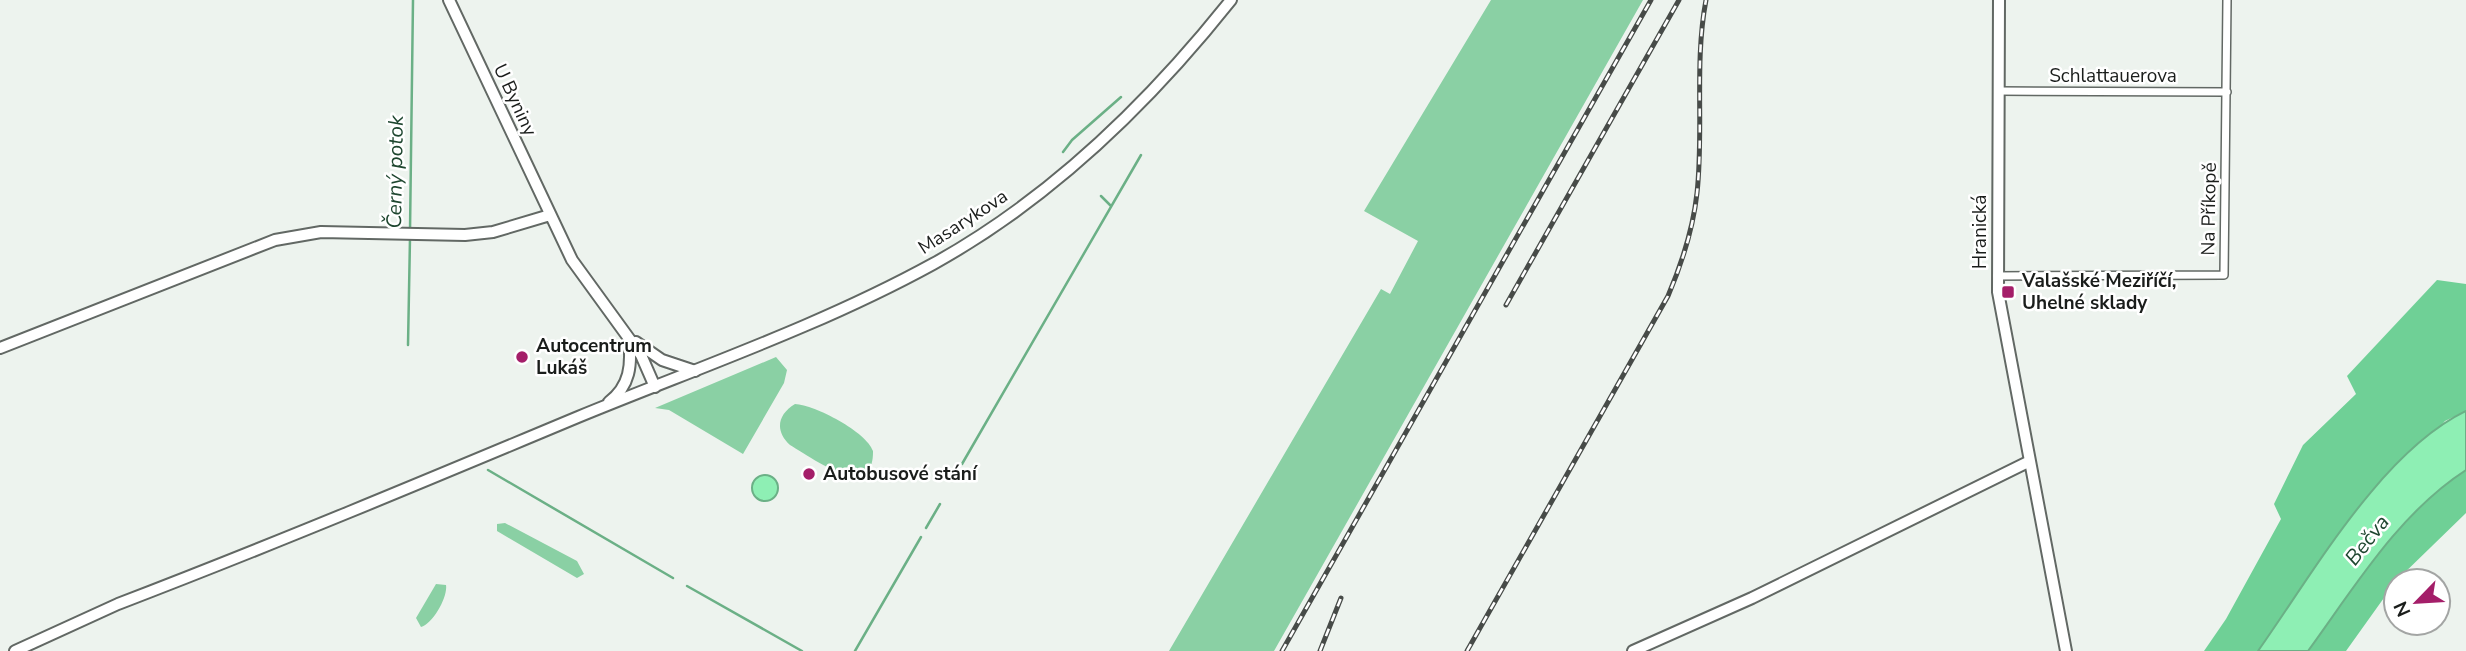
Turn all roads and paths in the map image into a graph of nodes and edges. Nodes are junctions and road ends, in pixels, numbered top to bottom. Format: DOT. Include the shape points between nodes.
graph roads {
  1 [pos="449,0"];
  2 [pos="1231,0"];
  3 [pos="1999,0"];
  4 [pos="2227,0"];
  5 [pos="1999,91"];
  6 [pos="2227,92"];
  7 [pos="550,215"];
  8 [pos="1997,276"];
  9 [pos="629,336"];
  10 [pos="0,348"];
  11 [pos="695,371"];
  12 [pos="655,387"];
  13 [pos="602,408"];
  14 [pos="2030,461"];
  15 [pos="15,651"];
  16 [pos="1633,651"];
  17 [pos="2066,651"];
  1 -- 7 [label="street, U Byniny"];
  2 -- 11 [label="street, Masarykova" via="1187,53 1089,153 994,226 893,285"];
  3 -- 5 [label="street, Hranická"];
  4 -- 6 [label="street, Na Příkopě"];
  5 -- 6 [label="street, Schlattauerova"];
  5 -- 8 [label="street, Hranická"];
  6 -- 8 [label="street, Na Příkopě" via="2224,275"];
  7 -- 9 [label="street, U Byniny" via="589,286"];
  7 -- 10 [label="street" via="493,232 321,232 275,240"];
  8 -- 14 [label="street, Hranická"];
  9 -- 11 [label="street" via="662,360"];
  9 -- 12 [label="street"];
  9 -- 13 [label="street" via="626,383"];
  11 -- 12 [label="street, Masarykova"];
  12 -- 13 [label="street, Masarykova"];
  13 -- 15 [label="street, Masarykova" via="118,604"];
  14 -- 16 [label="street" via="1752,598"];
  14 -- 17 [label="street, Hranická"];
}
